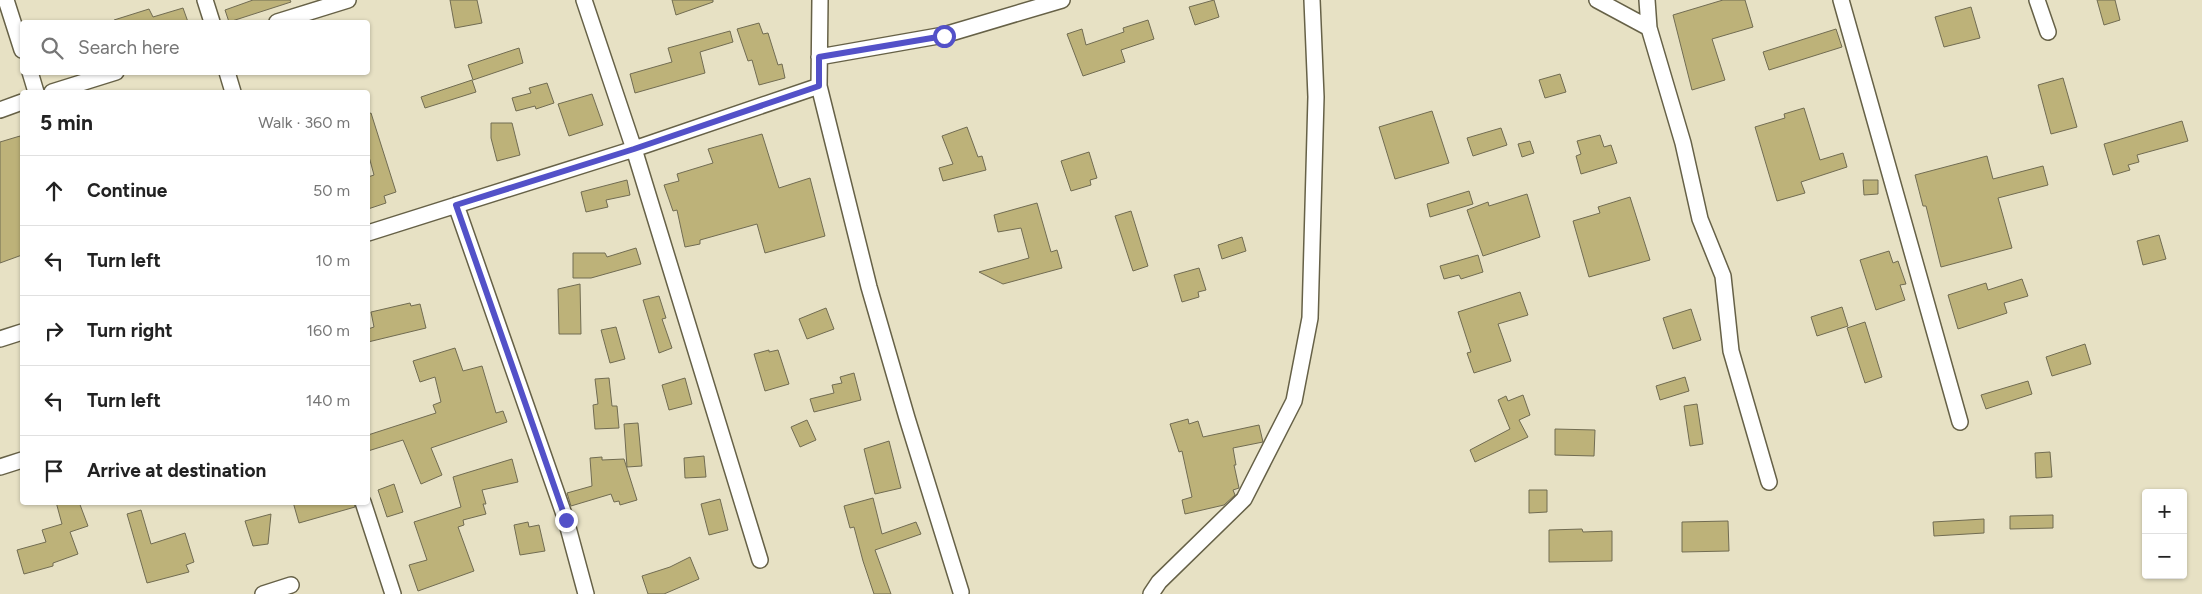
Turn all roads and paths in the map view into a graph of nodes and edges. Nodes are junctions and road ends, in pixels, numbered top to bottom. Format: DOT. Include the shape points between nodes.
graph roads {
  1 [pos="6,0"];
  2 [pos="205,0"];
  3 [pos="348,0"];
  4 [pos="584,0"];
  5 [pos="820,0"];
  6 [pos="1062,0"];
  7 [pos="1312,0"];
  8 [pos="1597,0"];
  9 [pos="1647,0"];
  10 [pos="1842,0"];
  11 [pos="2037,0"];
  12 [pos="211,20"];
  13 [pos="283,20"];
  14 [pos="1649,28"];
  15 [pos="2048,32"];
  16 [pos="20,44"];
  17 [pos="819,57"];
  18 [pos="31,75"];
  19 [pos="106,75"];
  20 [pos="229,75"];
  21 [pos="819,86"];
  22 [pos="35,90"];
  23 [pos="58,90"];
  24 [pos="232,90"];
  25 [pos="20,103"];
  26 [pos="0,110"];
  27 [pos="634,149"];
  28 [pos="456,205"];
  29 [pos="370,232"];
  30 [pos="20,333"];
  31 [pos="0,339"];
  32 [pos="1960,422"];
  33 [pos="20,461"];
  34 [pos="0,467"];
  35 [pos="1769,482"];
  36 [pos="364,505"];
  37 [pos="760,560"];
  38 [pos="291,585"];
  39 [pos="961,592"];
  40 [pos="263,594"];
  41 [pos="393,594"];
  42 [pos="586,594"];
  43 [pos="1151,594"];
  1 -- 16 [label="street"];
  2 -- 12 [label="street"];
  3 -- 13 [label="street"];
  4 -- 27 [label="street"];
  5 -- 17 [label="street"];
  6 -- 17 [label="street" via="944,36"];
  7 -- 43 [label="street" via="1316,97 1310,318 1294,401 1244,500 1159,582"];
  8 -- 14 [label="street"];
  9 -- 14 [label="street"];
  10 -- 32 [label="street"];
  11 -- 15 [label="street"];
  14 -- 35 [label="street" via="1700,219 1723,276 1731,351"];
  17 -- 21 [label="street"];
  18 -- 22 [label="street"];
  19 -- 23 [label="street"];
  20 -- 24 [label="street"];
  21 -- 27 [label="street"];
  21 -- 39 [label="street" via="869,287"];
  25 -- 26 [label="street"];
  27 -- 28 [label="street"];
  27 -- 37 [label="street"];
  28 -- 29 [label="street"];
  28 -- 42 [label="street" via="566,520"];
  30 -- 31 [label="street"];
  33 -- 34 [label="street"];
  36 -- 41 [label="street"];
  38 -- 40 [label="street"];
}
